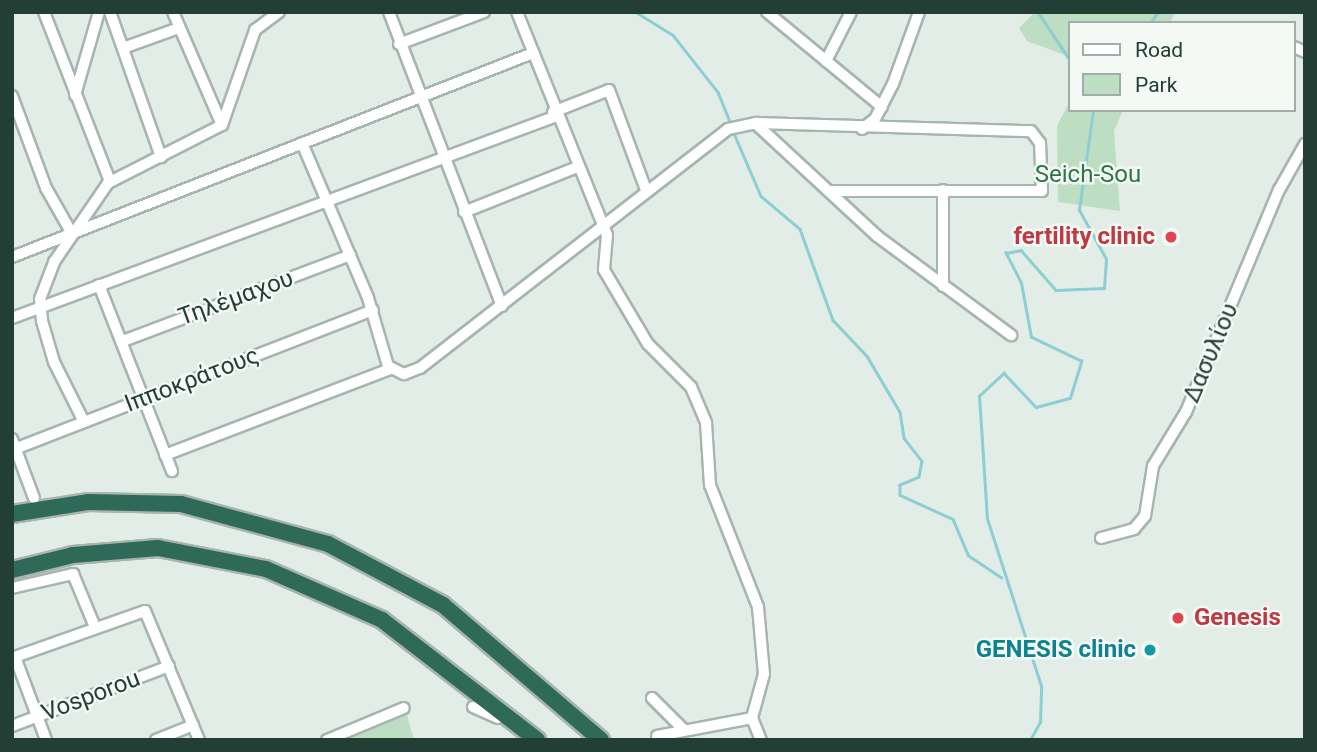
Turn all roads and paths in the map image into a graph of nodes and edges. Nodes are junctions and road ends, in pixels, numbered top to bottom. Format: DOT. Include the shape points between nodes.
graph roads {
  1 [pos="44,12"];
  2 [pos="99,12"];
  3 [pos="110,12"];
  4 [pos="173,12"];
  5 [pos="279,12"];
  6 [pos="389,12"];
  7 [pos="452,12"];
  8 [pos="484,12"];
  9 [pos="517,12"];
  10 [pos="767,12"];
  11 [pos="851,12"];
  12 [pos="919,12"];
  13 [pos="457,24"];
  14 [pos="179,28"];
  15 [pos="399,44"];
  16 [pos="123,48"];
  17 [pos="533,53"];
  18 [pos="826,61"];
  19 [pos="75,95"];
  20 [pos="12,96"];
  21 [pos="421,98"];
  22 [pos="882,107"];
  23 [pos="554,115"];
  24 [pos="755,123"];
  25 [pos="222,125"];
  26 [pos="862,129"];
  27 [pos="302,143"];
  28 [pos="1305,144"];
  29 [pos="162,157"];
  30 [pos="444,158"];
  31 [pos="1305,164"];
  32 [pos="1293,166"];
  33 [pos="575,168"];
  34 [pos="110,181"];
  35 [pos="646,190"];
  36 [pos="943,190"];
  37 [pos="831,191"];
  38 [pos="323,198"];
  39 [pos="464,212"];
  40 [pos="601,225"];
  41 [pos="71,232"];
  42 [pos="350,255"];
  43 [pos="12,257"];
  44 [pos="100,285"];
  45 [pos="943,286"];
  46 [pos="40,306"];
  47 [pos="502,306"];
  48 [pos="373,310"];
  49 [pos="12,318"];
  50 [pos="1011,335"];
  51 [pos="122,341"];
  52 [pos="390,369"];
  53 [pos="143,399"];
  54 [pos="84,422"];
  55 [pos="13,446"];
  56 [pos="165,454"];
  57 [pos="172,471"];
  58 [pos="34,498"];
  59 [pos="12,514"];
  60 [pos="1101,538"];
  61 [pos="12,570"];
  62 [pos="12,588"];
  63 [pos="95,627"];
  64 [pos="14,658"];
  65 [pos="169,666"];
  66 [pos="652,698"];
  67 [pos="473,707"];
  68 [pos="404,708"];
  69 [pos="37,716"];
  70 [pos="752,719"];
  71 [pos="193,725"];
  72 [pos="12,726"];
  73 [pos="686,730"];
  74 [pos="657,736"];
  75 [pos="46,740"];
  76 [pos="156,740"];
  77 [pos="199,740"];
  78 [pos="327,740"];
  79 [pos="524,740"];
  80 [pos="537,740"];
  81 [pos="601,740"];
  82 [pos="761,740"];
  1 -- 19 [label="street"];
  2 -- 19 [label="street"];
  3 -- 16 [label="street"];
  4 -- 14 [label="street"];
  5 -- 25 [label="street" via="253,34"];
  6 -- 15 [label="street"];
  7 -- 13 [label="street"];
  8 -- 13 [label="street"];
  9 -- 17 [label="street"];
  10 -- 18 [label="street"];
  11 -- 18 [label="street"];
  12 -- 22 [label="street"];
  13 -- 15 [label="street"];
  14 -- 16 [label="street"];
  14 -- 25 [label="street"];
  15 -- 21 [label="street"];
  16 -- 29 [label="street"];
  17 -- 21 [label="street"];
  17 -- 23 [label="street"];
  18 -- 22 [label="street"];
  19 -- 34 [label="street"];
  20 -- 41 [label="street" via="46,188"];
  21 -- 27 [label="street"];
  21 -- 30 [label="street"];
  22 -- 26 [label="street"];
  23 -- 30 [label="street"];
  23 -- 33 [label="street"];
  23 -- 35 [label="street" via="608,90"];
  24 -- 26 [label="street"];
  24 -- 35 [label="street" via="727,129"];
  24 -- 37 [label="street"];
  25 -- 29 [label="street"];
  26 -- 36 [label="street" via="1031,131 1038,138 1042,191"];
  27 -- 38 [label="street"];
  27 -- 41 [label="street"];
  28 -- 32 [label="street, Δασυλίου"];
  29 -- 34 [label="street"];
  30 -- 38 [label="street"];
  30 -- 39 [label="street"];
  31 -- 32 [label="street"];
  32 -- 60 [label="street, Δασυλίου" via="1186,412 1153,466 1145,516 1134,529"];
  33 -- 39 [label="street"];
  33 -- 40 [label="street"];
  34 -- 41 [label="street"];
  35 -- 40 [label="street"];
  36 -- 37 [label="street"];
  36 -- 45 [label="street"];
  37 -- 45 [label="street" via="871,232"];
  38 -- 42 [label="street"];
  38 -- 44 [label="street"];
  39 -- 47 [label="street"];
  40 -- 47 [label="street"];
  40 -- 70 [label="street" via="604,270 648,344 691,387 706,423 710,485 758,607 764,674"];
  41 -- 43 [label="street"];
  41 -- 46 [label="street"];
  42 -- 48 [label="street"];
  42 -- 51 [label="street, Τηλέμαχου"];
  44 -- 46 [label="street"];
  44 -- 51 [label="street"];
  45 -- 50 [label="street"];
  46 -- 49 [label="street"];
  46 -- 54 [label="street" via="50,353"];
  47 -- 52 [label="street" via="414,372"];
  48 -- 52 [label="street"];
  48 -- 53 [label="street, Ιπποκράτους"];
  51 -- 53 [label="street"];
  52 -- 56 [label="street"];
  53 -- 54 [label="street, Ιπποκράτους"];
  53 -- 56 [label="street"];
  54 -- 55 [label="street, Ιπποκράτους"];
  55 -- 58 [label="street"];
  56 -- 57 [label="street"];
  59 -- 81 [label="highway" via="63,504 160,502 328,544 443,605"];
  61 -- 80 [label="highway" via="73,555 158,548 266,569 382,620"];
  62 -- 63 [label="street" via="73,574"];
  63 -- 64 [label="street"];
  63 -- 65 [label="street" via="145,611"];
  64 -- 69 [label="street"];
  65 -- 69 [label="street, Vosporou"];
  65 -- 71 [label="street"];
  66 -- 73 [label="street"];
  67 -- 79 [label="street"];
  68 -- 78 [label="street"];
  69 -- 72 [label="street, Vosporou"];
  69 -- 75 [label="street"];
  70 -- 73 [label="street"];
  70 -- 82 [label="street"];
  71 -- 76 [label="street"];
  71 -- 77 [label="street"];
  73 -- 74 [label="street"];
}
